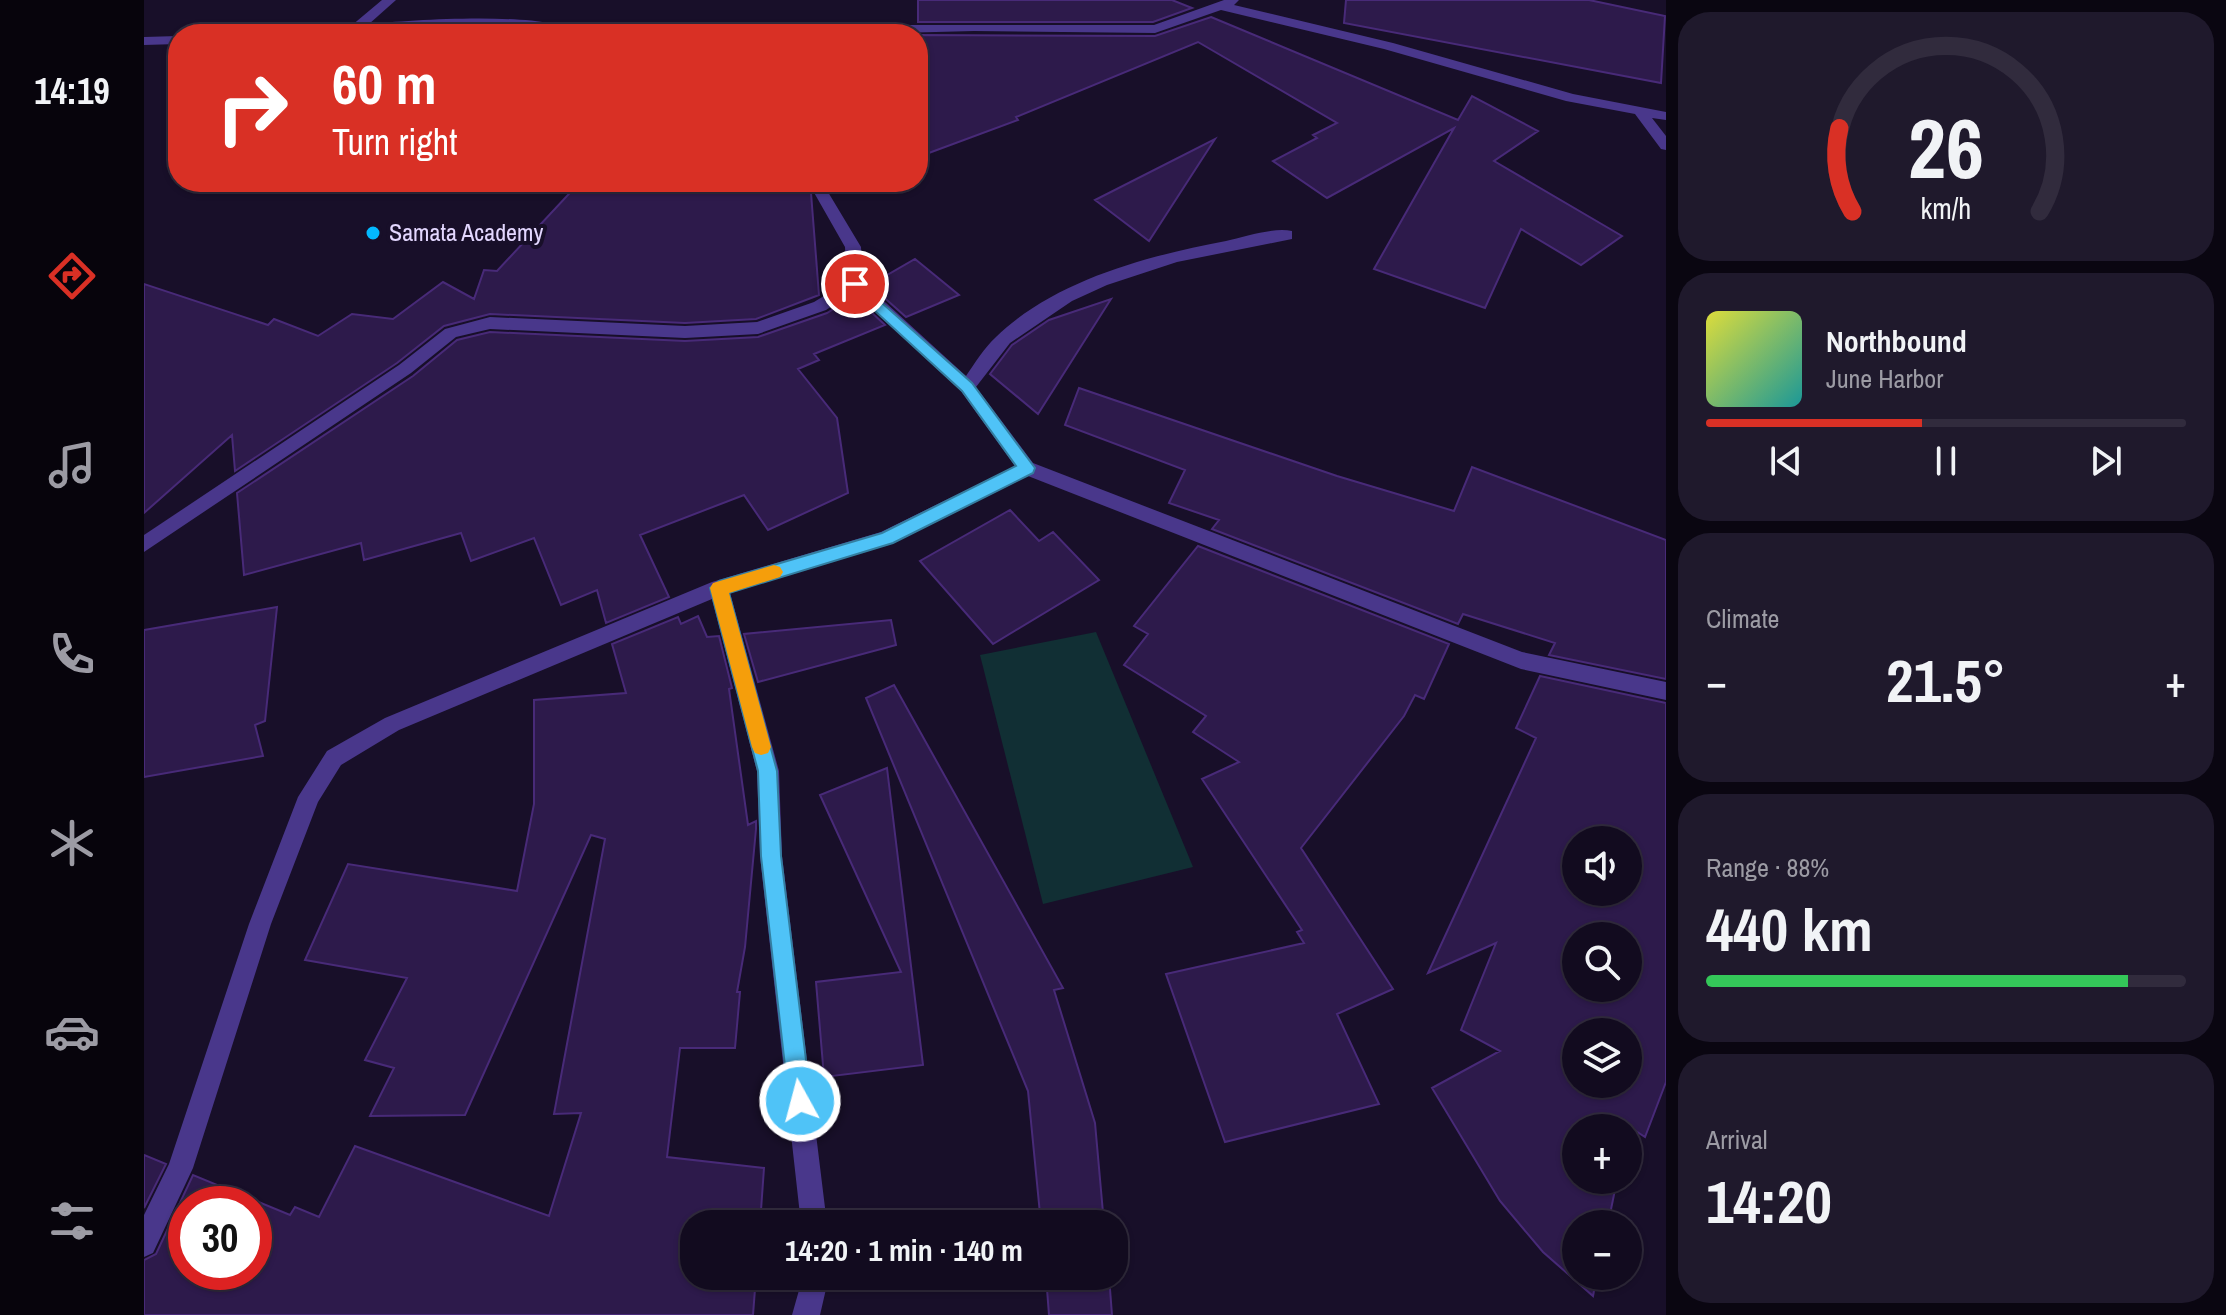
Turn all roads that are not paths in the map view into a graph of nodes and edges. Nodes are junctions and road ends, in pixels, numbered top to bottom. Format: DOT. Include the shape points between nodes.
graph roads {
  1 [pos="390,0"];
  2 [pos="1237,0"];
  3 [pos="1221,6"];
  4 [pos="362,24"];
  5 [pos="928,28"];
  6 [pos="168,40"];
  7 [pos="144,41"];
  8 [pos="1642,114"];
  9 [pos="1666,116"];
  10 [pos="1666,146"];
  11 [pos="821,192"];
  12 [pos="1287,235"];
  13 [pos="855,284"];
  14 [pos="967,387"];
  15 [pos="1027,468"];
  16 [pos="144,545"];
  17 [pos="719,588"];
  18 [pos="1666,691"];
  19 [pos="812,1210"];
  20 [pos="144,1244"];
  21 [pos="812,1290"];
  22 [pos="806,1315"];
  1 -- 4 [label="street"];
  2 -- 3 [label="street"];
  3 -- 5 [label="street" via="1155,29"];
  3 -- 8 [label="street"];
  6 -- 7 [label="street"];
  8 -- 9 [label="street"];
  8 -- 10 [label="street"];
  11 -- 13 [label="street" via="853,247"];
  12 -- 14 [label="street" via="1228,244 1103,280 1046,307 1002,340"];
  13 -- 14 [label="street"];
  13 -- 16 [label="street" via="820,306 758,328 685,332 490,323 451,333"];
  14 -- 15 [label="street"];
  15 -- 17 [label="street" via="887,538"];
  15 -- 18 [label="street" via="1521,660"];
  17 -- 19 [label="street" via="768,771 771,856"];
  17 -- 20 [label="street" via="392,724 334,758 309,797 260,924 180,1168"];
  21 -- 22 [label="street"];
}
